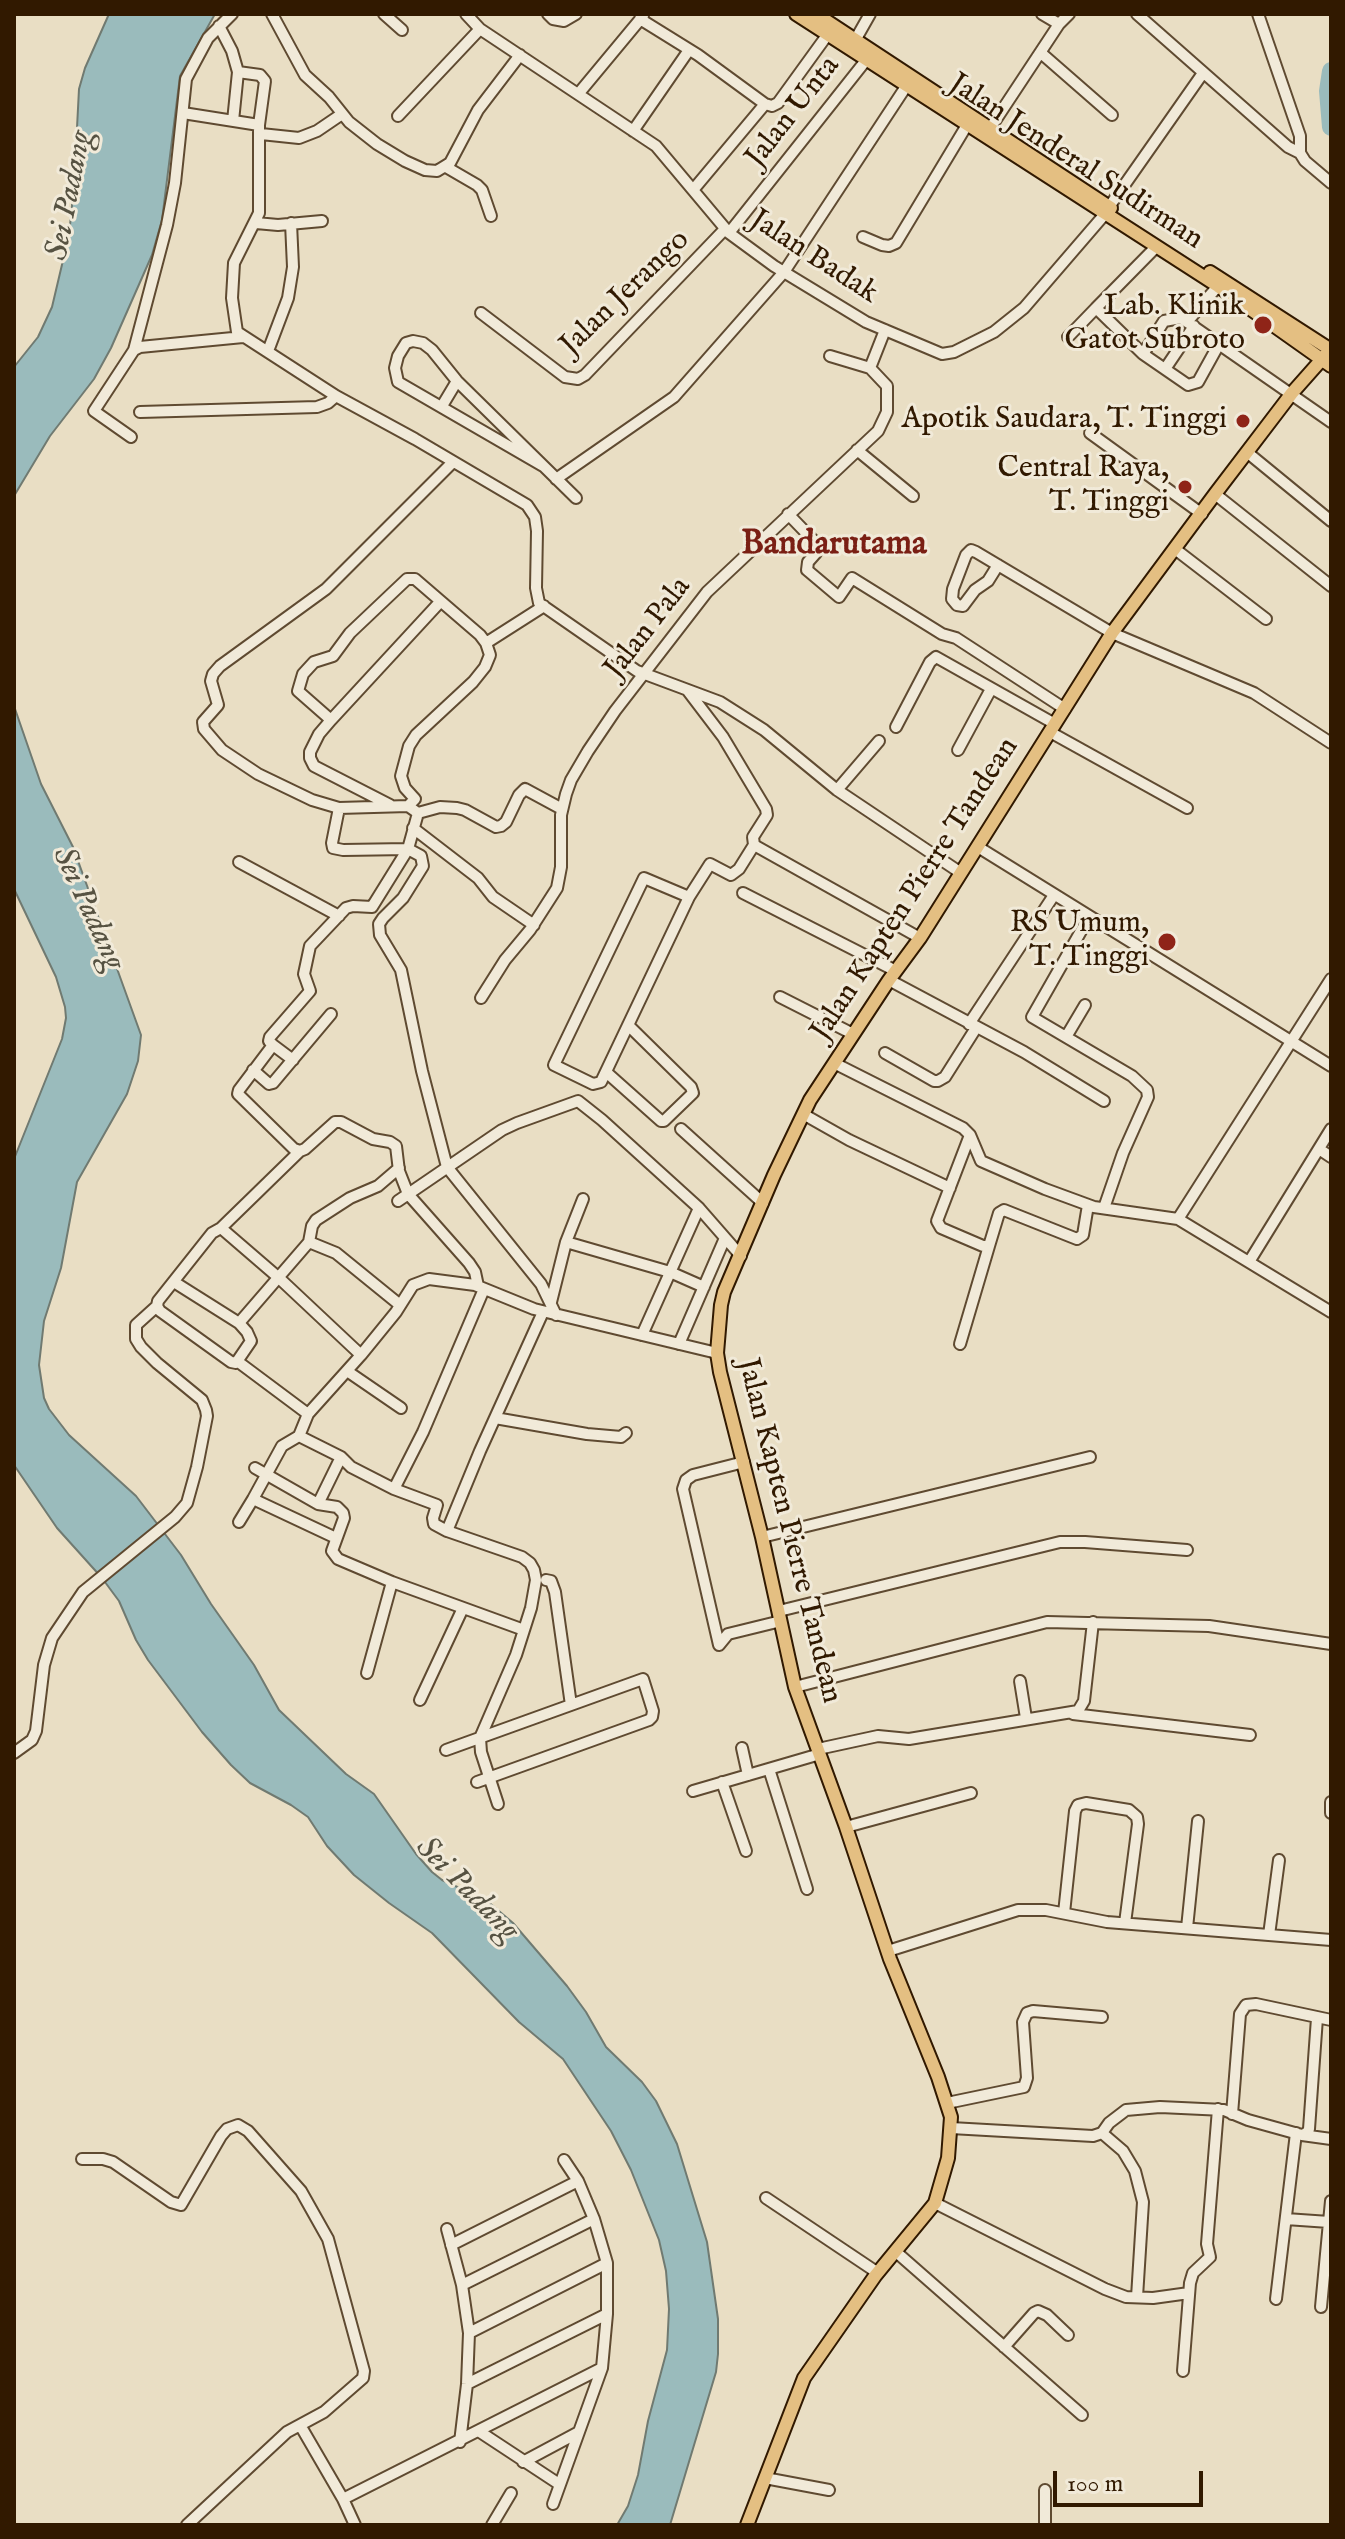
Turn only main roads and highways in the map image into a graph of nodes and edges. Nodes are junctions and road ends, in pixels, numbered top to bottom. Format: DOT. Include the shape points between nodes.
graph roads {
  1 [pos="796,14"];
  2 [pos="816,14"];
  3 [pos="853,44"];
  4 [pos="1107,210"];
  5 [pos="1329,355"];
  6 [pos="747,2525"];
  1 -- 3 [label="main road, Jalan Jenderal Sudirman"];
  2 -- 3 [label="main road, Jalan Jenderal Sudirman"];
  3 -- 4 [label="main road, Jalan Jenderal Sudirman" via="991,127"];
  3 -- 4 [label="main road, Jalan Jenderal Sudirman" via="867,59 967,125"];
  4 -- 5 [label="main road, Jalan Jenderal Sudirman"];
  4 -- 5 [label="main road, Jalan Jenderal Sudirman" via="1156,247"];
  5 -- 6 [label="main road, Jalan Kapten Pierre Tandean" via="1292,393 1112,633 920,938 834,1063 803,1114 724,1292 717,1353 795,1687 951,2117 948,2158 935,2203 804,2378"];
}
